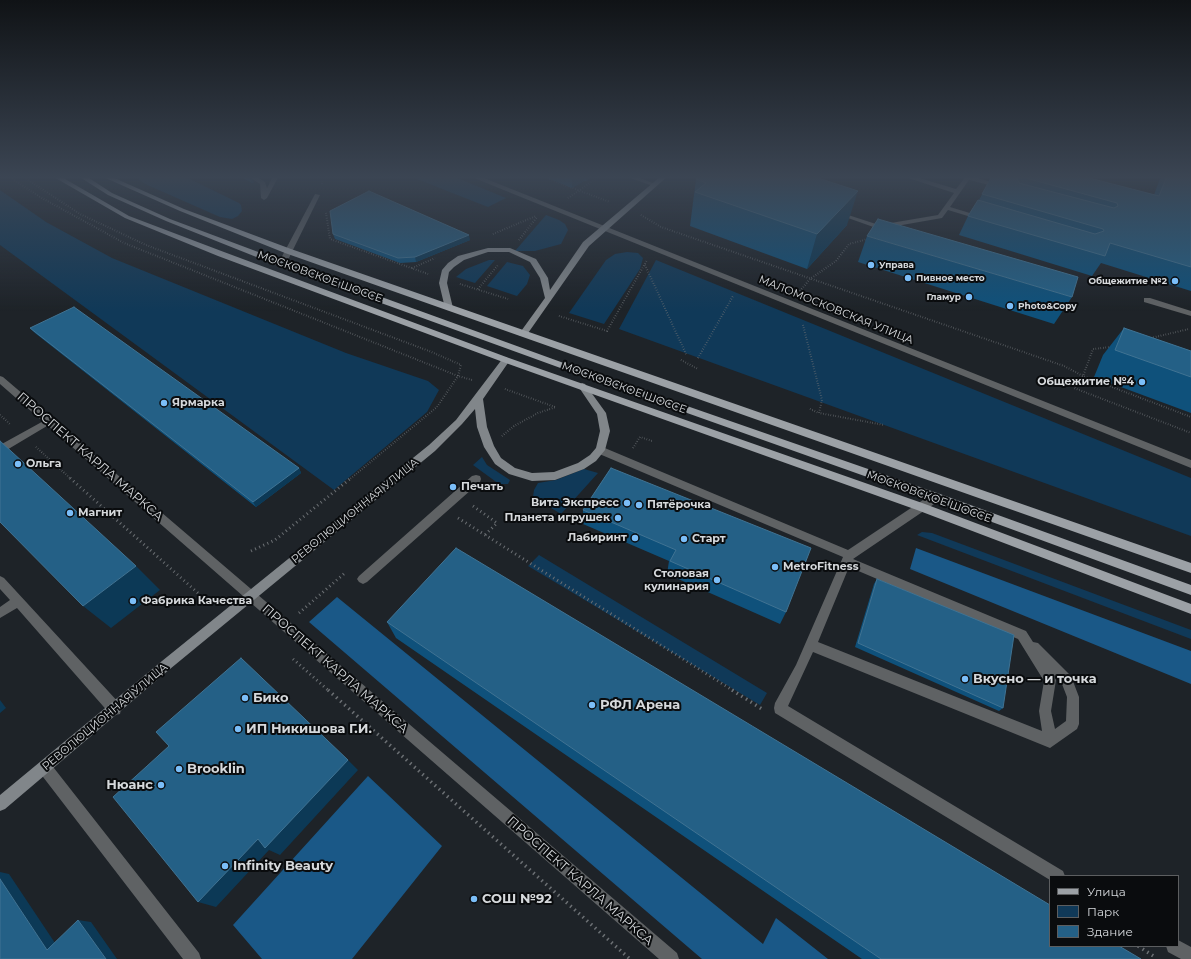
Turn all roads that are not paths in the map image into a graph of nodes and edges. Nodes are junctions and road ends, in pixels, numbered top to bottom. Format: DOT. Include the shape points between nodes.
graph roads {
  1 [pos="137,221"];
  2 [pos="175,221"];
  3 [pos="210,221"];
  4 [pos="303,221"];
  5 [pos="581,221"];
  6 [pos="612,221"];
  7 [pos="860,221"];
  8 [pos="917,221"];
  9 [pos="879,227"];
  10 [pos="602,229"];
  11 [pos="870,239"];
  12 [pos="288,250"];
  13 [pos="282,264"];
  14 [pos="548,297"];
  15 [pos="1147,300"];
  16 [pos="449,308"];
  17 [pos="1191,314"];
  18 [pos="459,327"];
  19 [pos="523,334"];
  20 [pos="514,348"];
  21 [pos="506,360"];
  22 [pos="569,368"];
  23 [pos="0,379"];
  24 [pos="582,386"];
  25 [pos="478,400"];
  26 [pos="49,422"];
  27 [pos="0,450"];
  28 [pos="600,450"];
  29 [pos="1191,464"];
  30 [pos="476,478"];
  31 [pos="936,497"];
  32 [pos="921,507"];
  33 [pos="848,558"];
  34 [pos="1191,568"];
  35 [pos="363,580"];
  36 [pos="0,581"];
  37 [pos="1191,590"];
  38 [pos="253,596"];
  39 [pos="18,601"];
  40 [pos="1191,609"];
  41 [pos="0,613"];
  42 [pos="1022,635"];
  43 [pos="811,645"];
  44 [pos="115,709"];
  45 [pos="1050,741"];
  46 [pos="45,768"];
  47 [pos="0,804"];
  48 [pos="1056,875"];
  49 [pos="1176,947"];
  50 [pos="1191,956"];
  51 [pos="669,958"];
  52 [pos="194,959"];
  1 -- 21 [label="main road, МОСКОВСКОЕ ШОССЕ"];
  2 -- 13 [label="main road, МОСКОВСКОЕ ШОССЕ"];
  3 -- 12 [label="main road, МОСКОВСКОЕ ШОССЕ"];
  4 -- 12 [label="street"];
  5 -- 10 [label="street, МАЛОМОСКОВСКАЯ УЛИЦА"];
  6 -- 10 [label="main road, РЕВОЛЮЦИОННАЯ УЛИЦА"];
  7 -- 9 [label="street"];
  8 -- 9 [label="street"];
  9 -- 11 [label="street"];
  10 -- 14 [label="main road, РЕВОЛЮЦИОННАЯ УЛИЦА" via="586,244"];
  10 -- 29 [label="street, МАЛОМОСКОВСКАЯ УЛИЦА"];
  12 -- 13 [label="street"];
  12 -- 16 [label="main road, МОСКОВСКОЕ ШОССЕ"];
  13 -- 18 [label="main road, МОСКОВСКОЕ ШОССЕ"];
  14 -- 16 [label="main road" via="544,278 533,261 510,250 488,250 461,258 451,265 444,278 444,291"];
  14 -- 19 [label="main road, РЕВОЛЮЦИОННАЯ УЛИЦА"];
  15 -- 17 [label="street"];
  16 -- 18 [label="main road"];
  16 -- 19 [label="main road, МОСКОВСКОЕ ШОССЕ"];
  18 -- 20 [label="main road, МОСКОВСКОЕ ШОССЕ"];
  19 -- 20 [label="main road, РЕВОЛЮЦИОННАЯ УЛИЦА"];
  19 -- 34 [label="main road, МОСКОВСКОЕ ШОССЕ"];
  20 -- 21 [label="main road, РЕВОЛЮЦИОННАЯ УЛИЦА"];
  20 -- 22 [label="main road, МОСКОВСКОЕ ШОССЕ"];
  21 -- 24 [label="main road, МОСКОВСКОЕ ШОССЕ"];
  21 -- 25 [label="main road, РЕВОЛЮЦИОННАЯ УЛИЦА"];
  22 -- 24 [label="main road"];
  22 -- 31 [label="main road, МОСКОВСКОЕ ШОССЕ"];
  23 -- 26 [label="street, ПРОСПЕКТ КАРЛА МАРКСА"];
  24 -- 28 [label="main road" via="603,420 605,431"];
  24 -- 32 [label="main road, МОСКОВСКОЕ ШОССЕ"];
  25 -- 28 [label="main road" via="482,427 489,447 498,461 512,471 532,477 555,476 581,466"];
  25 -- 38 [label="main road, РЕВОЛЮЦИОННАЯ УЛИЦА" via="432,448"];
  26 -- 27 [label="street"];
  26 -- 38 [label="street, ПРОСПЕКТ КАРЛА МАРКСА"];
  28 -- 33 [label="street"];
  30 -- 35 [label="street"];
  31 -- 32 [label="street"];
  31 -- 37 [label="main road, МОСКОВСКОЕ ШОССЕ"];
  32 -- 33 [label="street"];
  32 -- 40 [label="main road, МОСКОВСКОЕ ШОССЕ"];
  33 -- 42 [label="street"];
  33 -- 43 [label="street"];
  36 -- 39 [label="street"];
  38 -- 44 [label="main road, РЕВОЛЮЦИОННАЯ УЛИЦА"];
  38 -- 51 [label="street, ПРОСПЕКТ КАРЛА МАРКСА" via="284,626"];
  39 -- 41 [label="street"];
  39 -- 44 [label="street"];
  42 -- 45 [label="street" via="1050,680 1045,711"];
  42 -- 45 [label="street" via="1067,680 1073,697 1072,724"];
  43 -- 45 [label="street"];
  43 -- 48 [label="street" via="780,708"];
  44 -- 46 [label="main road, РЕВОЛЮЦИОННАЯ УЛИЦА"];
  46 -- 47 [label="main road, РЕВОЛЮЦИОННАЯ УЛИЦА"];
  46 -- 52 [label="street"];
  49 -- 50 [label="street"];
}
